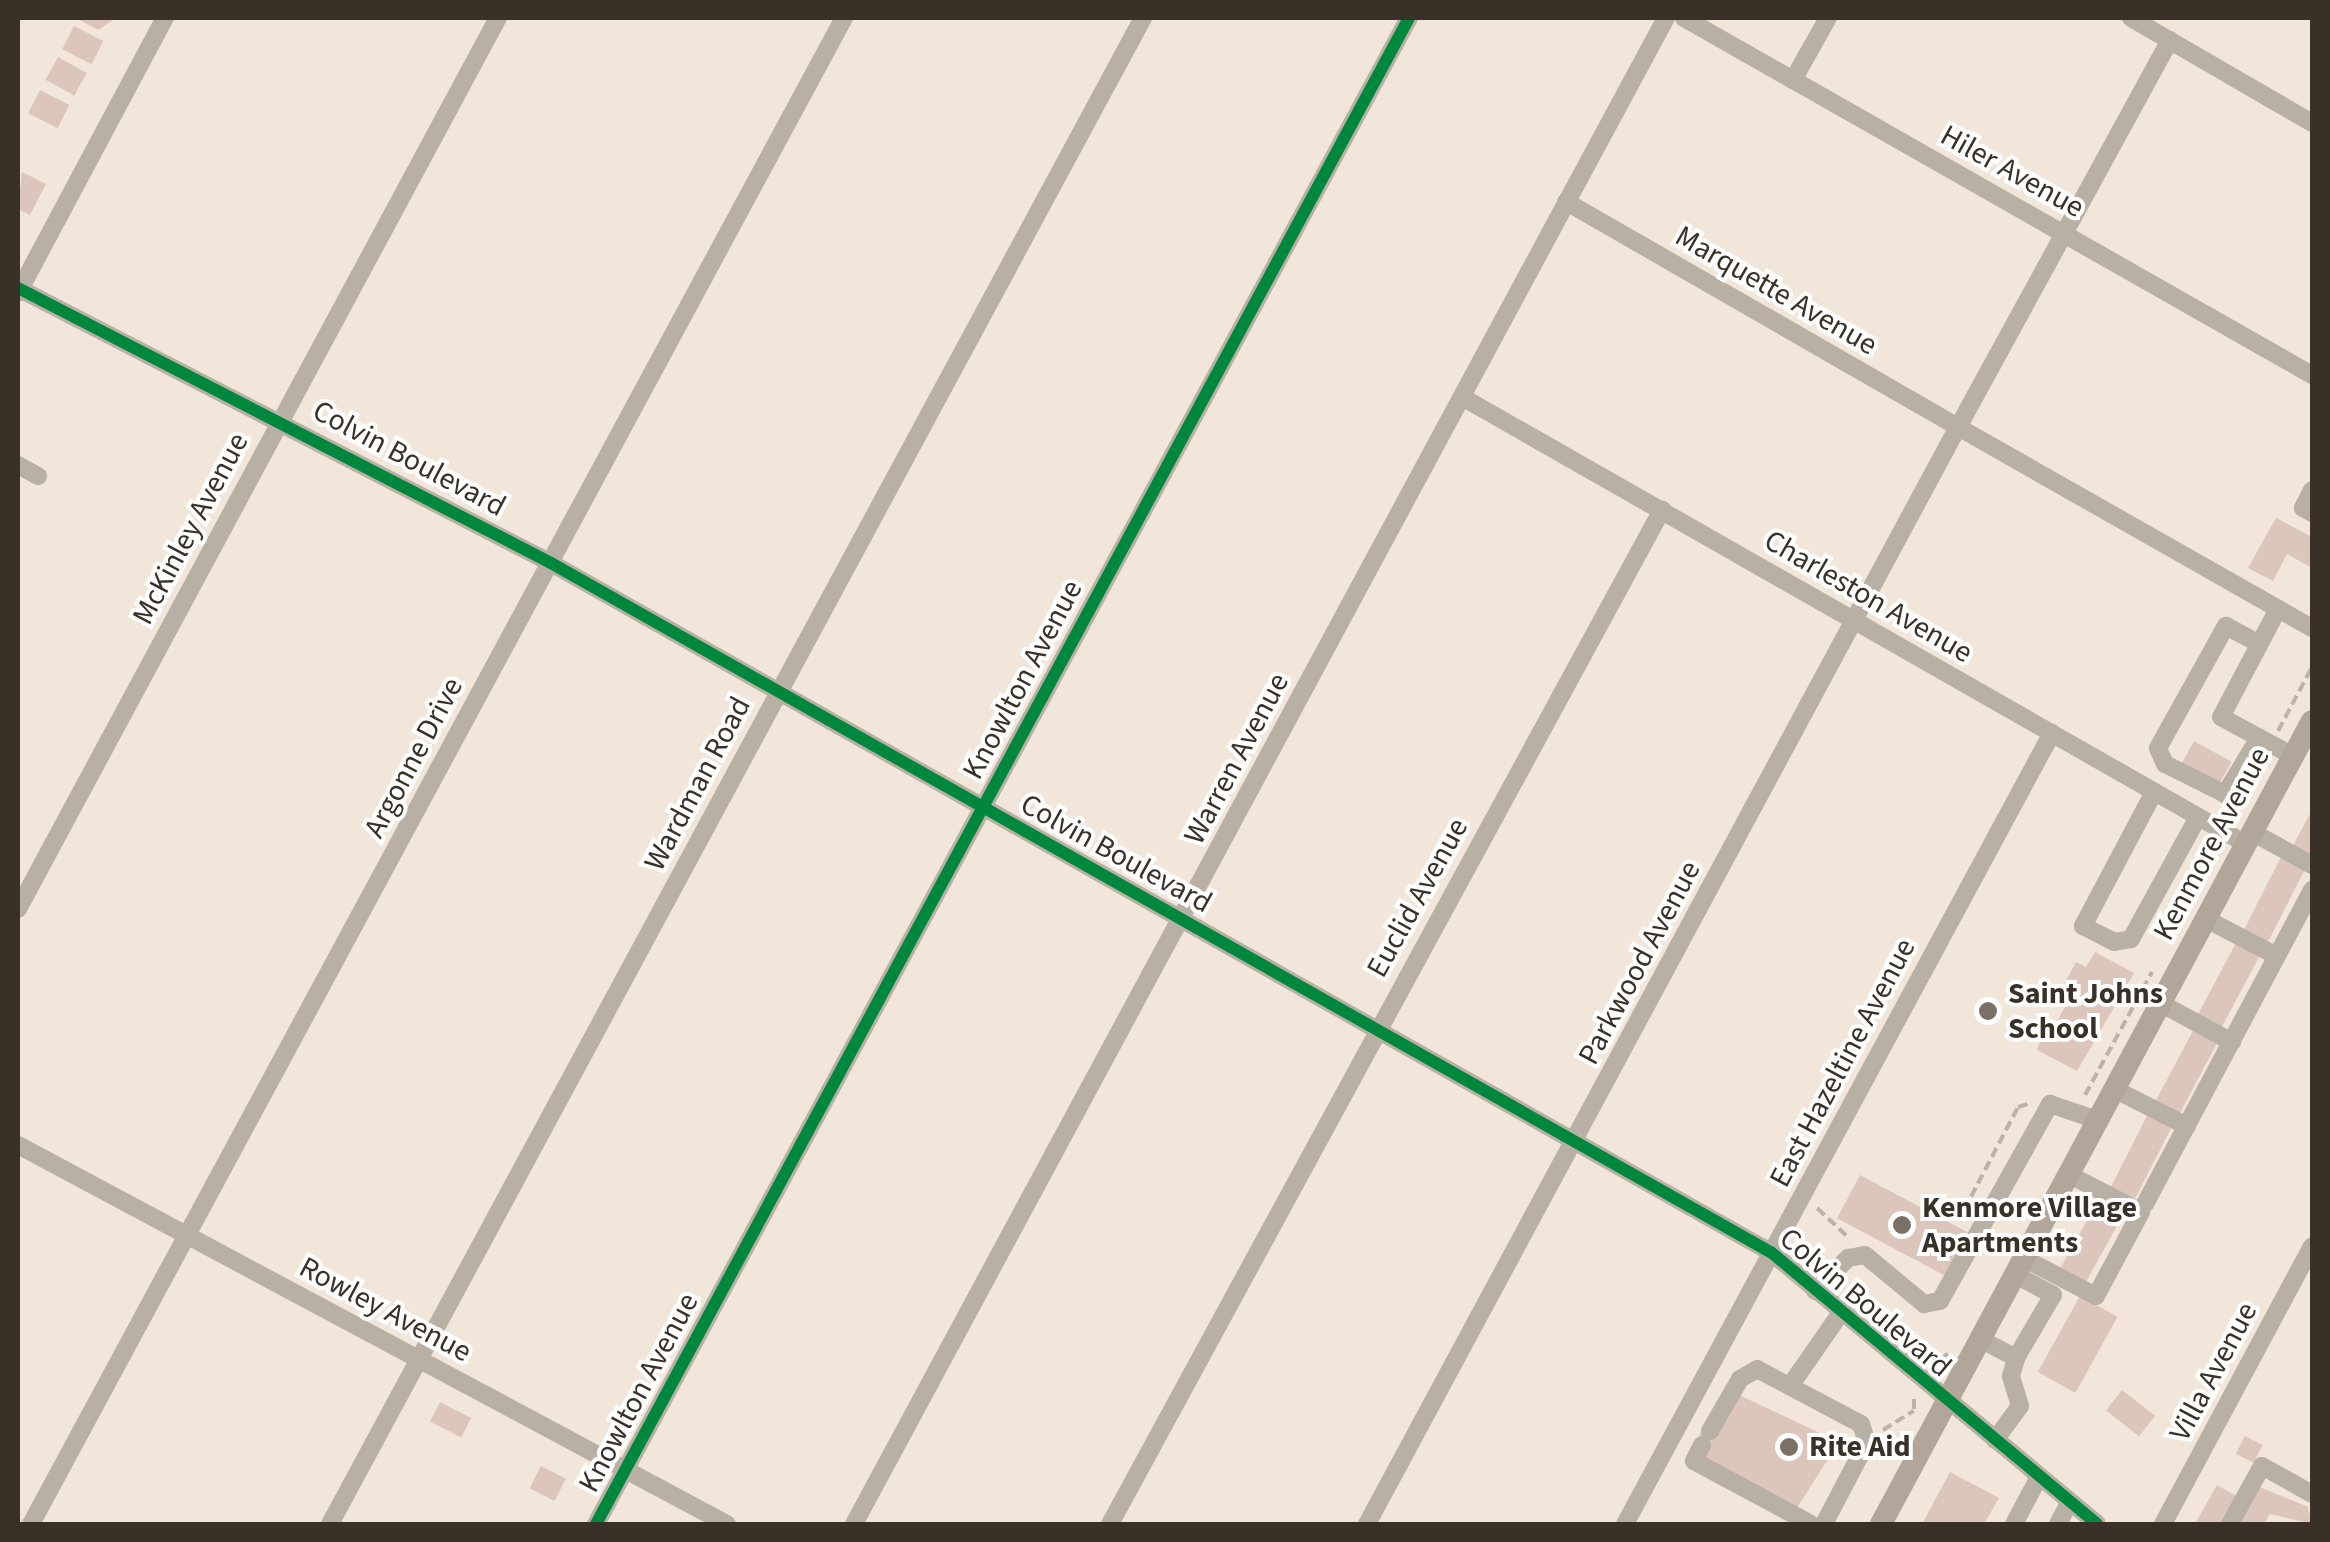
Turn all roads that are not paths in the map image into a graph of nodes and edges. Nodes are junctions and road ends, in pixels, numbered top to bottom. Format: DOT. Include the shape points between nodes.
graph roads {
  1 [pos="165,18"];
  2 [pos="498,18"];
  3 [pos="844,18"];
  4 [pos="1142,18"];
  5 [pos="1409,18"];
  6 [pos="1666,18"];
  7 [pos="1684,18"];
  8 [pos="1828,18"];
  9 [pos="2131,18"];
  10 [pos="2170,40"];
  11 [pos="1794,80"];
  12 [pos="2312,122"];
  13 [pos="1566,202"];
  14 [pos="2062,232"];
  15 [pos="18,290"];
  16 [pos="2312,375"];
  17 [pos="1462,397"];
  18 [pos="282,419"];
  19 [pos="1959,428"];
  20 [pos="18,465"];
  21 [pos="38,476"];
  22 [pos="2312,490"];
  23 [pos="1662,510"];
  24 [pos="2312,514"];
  25 [pos="551,563"];
  26 [pos="2278,609"];
  27 [pos="1855,622"];
  28 [pos="2312,628"];
  29 [pos="2260,644"];
  30 [pos="779,692"];
  31 [pos="2312,721"];
  32 [pos="2052,733"];
  33 [pos="2260,738"];
  34 [pos="2301,754"];
  35 [pos="2154,792"];
  36 [pos="983,808"];
  37 [pos="2198,817"];
  38 [pos="2249,838"];
  39 [pos="2312,865"];
  40 [pos="2312,890"];
  41 [pos="18,908"];
  42 [pos="2206,918"];
  43 [pos="1182,920"];
  44 [pos="2277,956"];
  45 [pos="2160,1003"];
  46 [pos="1378,1030"];
  47 [pos="2232,1042"];
  48 [pos="2114,1088"];
  49 [pos="2097,1120"];
  50 [pos="2187,1126"];
  51 [pos="1575,1142"];
  52 [pos="18,1144"];
  53 [pos="2068,1174"];
  54 [pos="2145,1204"];
  55 [pos="188,1234"];
  56 [pos="2312,1246"];
  57 [pos="1772,1253"];
  58 [pos="2019,1266"];
  59 [pos="1815,1291"];
  60 [pos="1840,1314"];
  61 [pos="1980,1339"];
  62 [pos="2016,1358"];
  63 [pos="419,1359"];
  64 [pos="1790,1386"];
  65 [pos="1946,1402"];
  66 [pos="1994,1440"];
  67 [pos="626,1470"];
  68 [pos="2040,1478"];
  69 [pos="2312,1494"];
  70 [pos="2069,1503"];
  71 [pos="31,1524"];
  72 [pos="330,1524"];
  73 [pos="596,1524"];
  74 [pos="727,1524"];
  75 [pos="854,1524"];
  76 [pos="1110,1524"];
  77 [pos="1367,1524"];
  78 [pos="1625,1524"];
  79 [pos="1811,1524"];
  80 [pos="1824,1524"];
  81 [pos="1881,1524"];
  82 [pos="2014,1524"];
  83 [pos="2058,1524"];
  84 [pos="2097,1524"];
  85 [pos="2163,1524"];
  86 [pos="2230,1524"];
  1 -- 15 [label="street"];
  2 -- 18 [label="street, McKinley Avenue"];
  3 -- 25 [label="street, Argonne Drive"];
  4 -- 30 [label="street, Wardman Road"];
  5 -- 36 [label="street, Knowlton Avenue"];
  6 -- 13 [label="street, Warren Avenue"];
  7 -- 11 [label="street, Hiler Avenue"];
  8 -- 11 [label="street"];
  9 -- 10 [label="street"];
  10 -- 12 [label="street"];
  10 -- 14 [label="street, Parkwood Avenue"];
  11 -- 14 [label="street, Hiler Avenue"];
  13 -- 17 [label="street, Warren Avenue"];
  13 -- 19 [label="street, Marquette Avenue"];
  14 -- 16 [label="street, Hiler Avenue"];
  14 -- 19 [label="street, Parkwood Avenue"];
  15 -- 18 [label="street, Colvin Boulevard"];
  17 -- 23 [label="street, Charleston Avenue"];
  17 -- 43 [label="street, Warren Avenue"];
  18 -- 25 [label="street, Colvin Boulevard"];
  18 -- 41 [label="street, McKinley Avenue"];
  19 -- 26 [label="street, Marquette Avenue"];
  19 -- 27 [label="street, Parkwood Avenue"];
  20 -- 21 [label="street"];
  22 -- 24 [label="street" via="2303,508"];
  23 -- 27 [label="street, Charleston Avenue"];
  23 -- 46 [label="street, Euclid Avenue"];
  25 -- 30 [label="street, Colvin Boulevard"];
  25 -- 55 [label="street, Argonne Drive"];
  26 -- 28 [label="street, Marquette Avenue"];
  26 -- 29 [label="street"];
  27 -- 32 [label="street, Charleston Avenue"];
  27 -- 51 [label="street, Parkwood Avenue"];
  29 -- 33 [label="street" via="2220,717"];
  29 -- 33 [label="street" via="2226,626 2159,757 2225,794"];
  30 -- 36 [label="street, Colvin Boulevard"];
  30 -- 63 [label="street, Wardman Road"];
  31 -- 34 [label="main road, Kenmore Avenue"];
  32 -- 35 [label="street, Charleston Avenue"];
  32 -- 57 [label="street, East Hazeltine Avenue"];
  33 -- 34 [label="street"];
  34 -- 38 [label="main road, Kenmore Avenue"];
  35 -- 37 [label="street, Charleston Avenue"];
  35 -- 37 [label="street" via="2084,926 2114,942 2131,939"];
  36 -- 43 [label="street, Colvin Boulevard"];
  36 -- 67 [label="street, Knowlton Avenue"];
  37 -- 38 [label="street, Charleston Avenue"];
  38 -- 39 [label="street, Charleston Avenue"];
  38 -- 42 [label="main road, Kenmore Avenue"];
  40 -- 44 [label="street"];
  42 -- 44 [label="street"];
  42 -- 45 [label="main road, Kenmore Avenue"];
  43 -- 46 [label="street, Colvin Boulevard"];
  43 -- 75 [label="street, Warren Avenue"];
  44 -- 47 [label="street"];
  45 -- 47 [label="street"];
  45 -- 48 [label="main road, Kenmore Avenue"];
  46 -- 51 [label="street, Colvin Boulevard"];
  46 -- 76 [label="street, Euclid Avenue"];
  47 -- 50 [label="street"];
  48 -- 49 [label="main road, Kenmore Avenue"];
  48 -- 50 [label="street"];
  49 -- 53 [label="main road, Kenmore Avenue"];
  49 -- 59 [label="street" via="2050,1104 1940,1301 1924,1304 1864,1256 1848,1258"];
  50 -- 54 [label="street"];
  51 -- 57 [label="street, Colvin Boulevard"];
  51 -- 77 [label="street, Parkwood Avenue"];
  52 -- 55 [label="street, Rowley Avenue"];
  53 -- 58 [label="main road, Kenmore Avenue"];
  53 -- 58 [label="street" via="2140,1212 2096,1296"];
  55 -- 63 [label="street, Rowley Avenue"];
  55 -- 71 [label="street, Argonne Drive"];
  56 -- 85 [label="street, Villa Avenue"];
  57 -- 59 [label="street, Colvin Boulevard"];
  57 -- 78 [label="street, East Hazeltine Avenue"];
  58 -- 61 [label="main road, Kenmore Avenue"];
  58 -- 62 [label="street" via="2053,1294"];
  59 -- 60 [label="street, Colvin Boulevard"];
  60 -- 64 [label="street"];
  60 -- 65 [label="street, Colvin Boulevard"];
  61 -- 62 [label="street"];
  61 -- 65 [label="main road, Kenmore Avenue"];
  62 -- 66 [label="street" via="2011,1376 2020,1406"];
  63 -- 67 [label="street, Rowley Avenue"];
  63 -- 72 [label="street, Wardman Road"];
  64 -- 79 [label="street" via="1757,1369 1740,1379 1694,1461"];
  64 -- 80 [label="street" via="1867,1431"];
  65 -- 66 [label="street, Colvin Boulevard"];
  65 -- 81 [label="main road, Kenmore Avenue"];
  66 -- 68 [label="street, Colvin Boulevard"];
  67 -- 73 [label="street, Knowlton Avenue"];
  67 -- 74 [label="street, Rowley Avenue"];
  68 -- 70 [label="street, Colvin Boulevard"];
  68 -- 82 [label="street"];
  69 -- 86 [label="street" via="2262,1466"];
  70 -- 83 [label="street"];
  70 -- 84 [label="street, Colvin Boulevard"];
}
